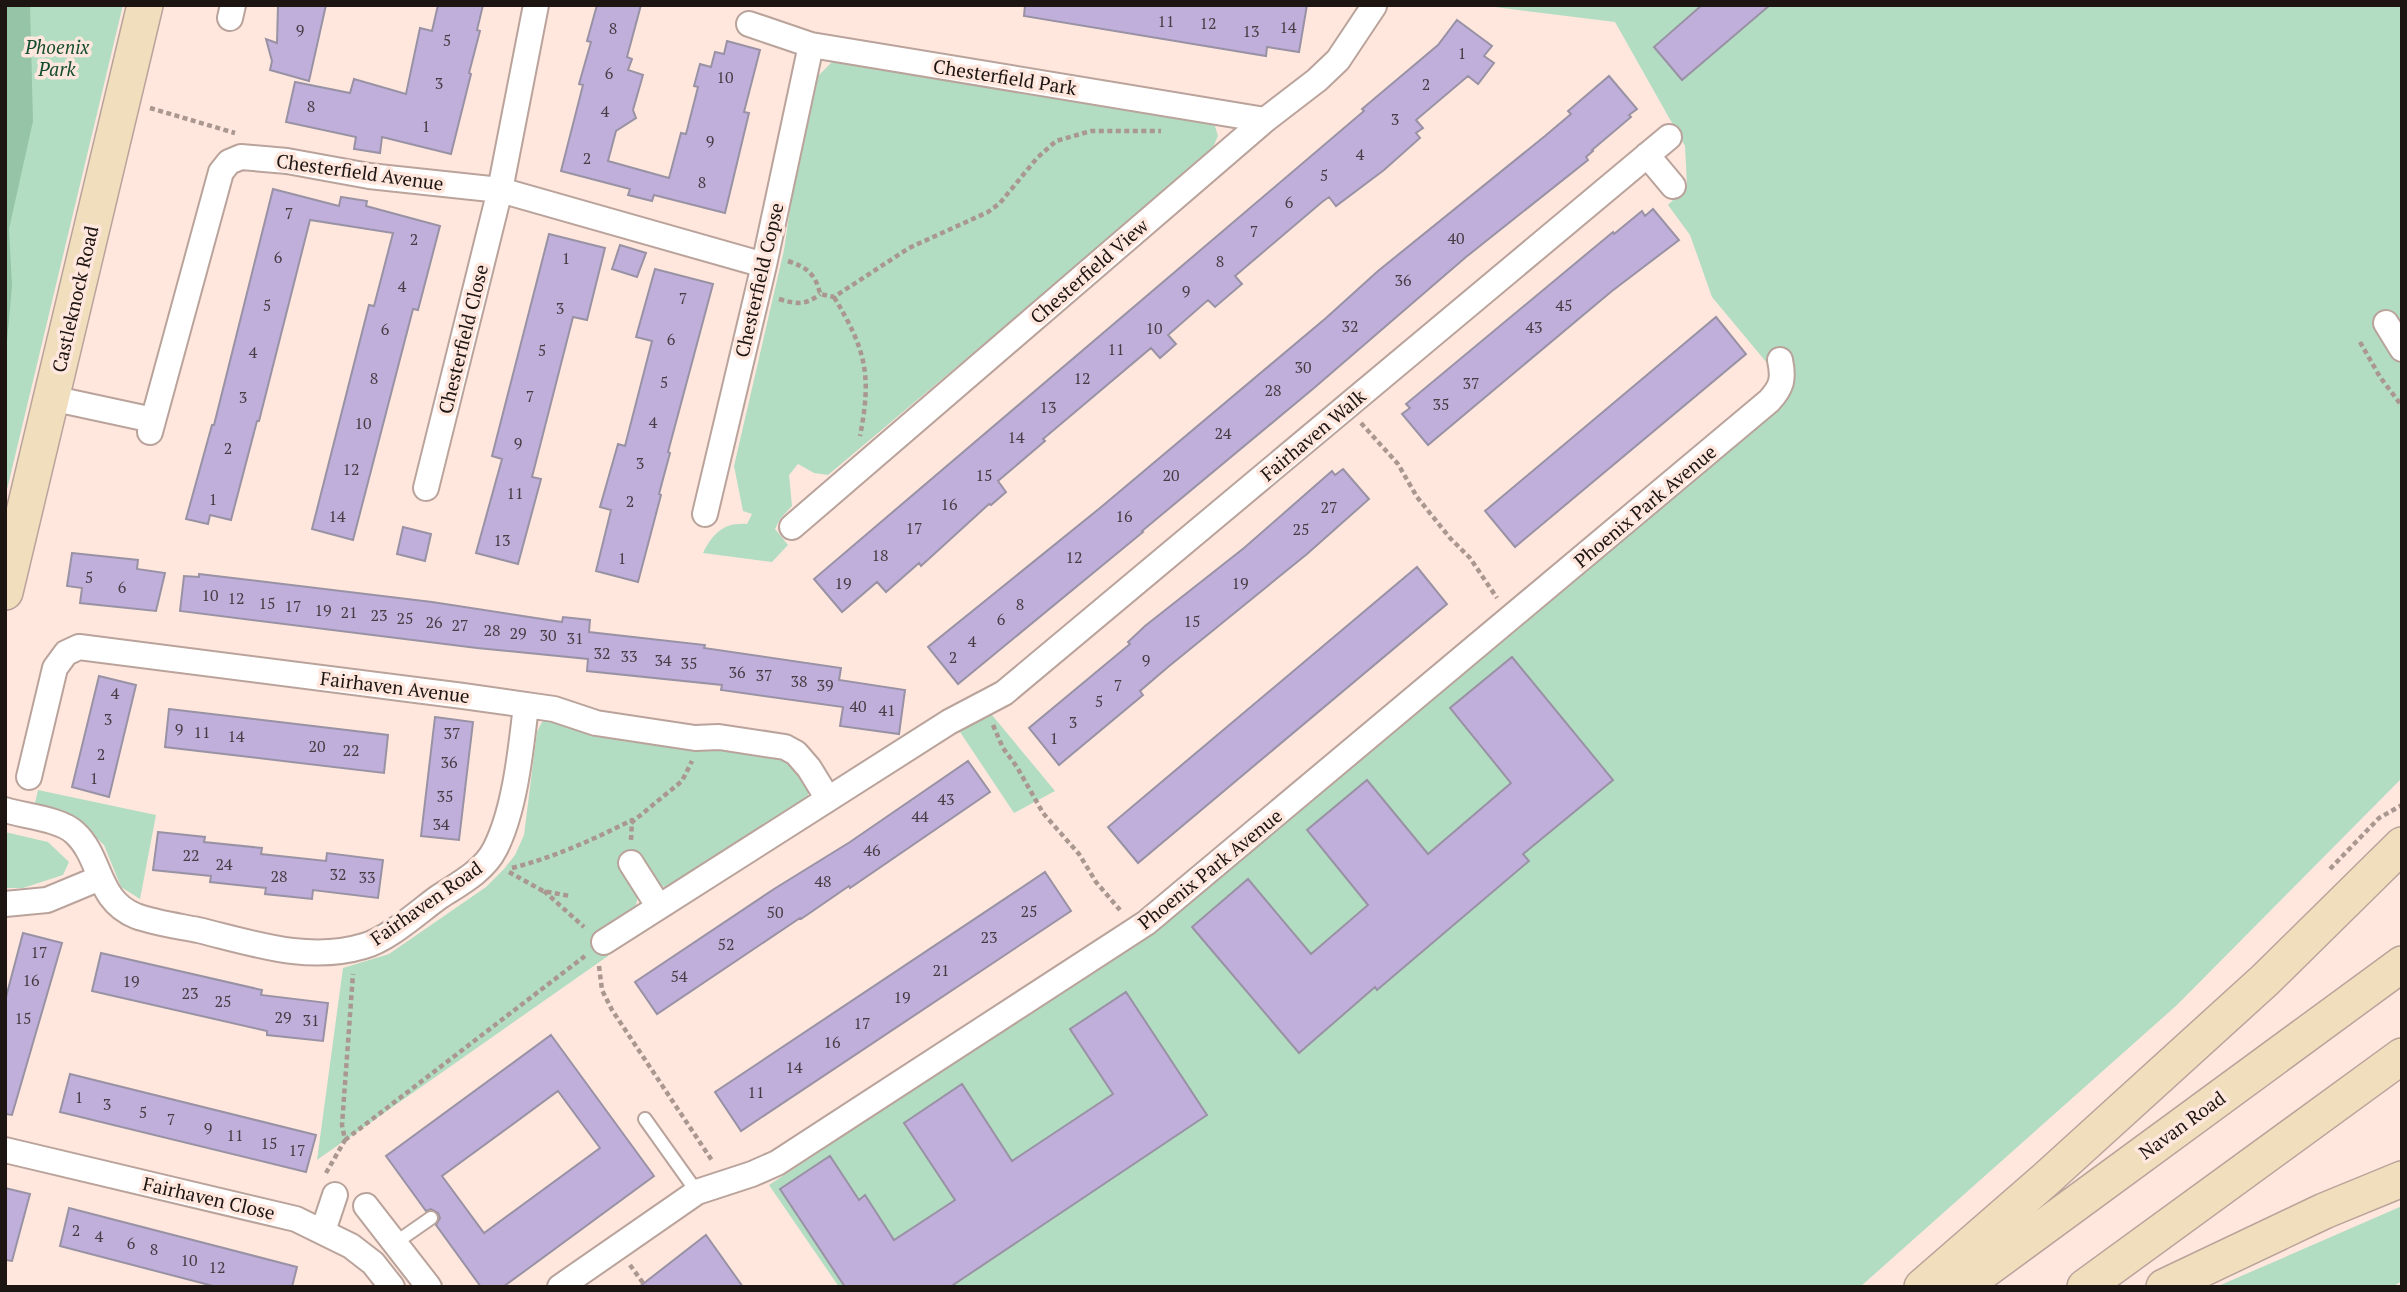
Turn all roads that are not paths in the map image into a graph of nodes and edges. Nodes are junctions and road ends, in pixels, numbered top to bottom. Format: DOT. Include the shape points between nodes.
graph roads {
  1 [pos="145,5"];
  2 [pos="536,5"];
  3 [pos="1374,6"];
  4 [pos="749,24"];
  5 [pos="811,44"];
  6 [pos="1265,120"];
  7 [pos="1669,137"];
  8 [pos="1647,155"];
  9 [pos="1673,186"];
  10 [pos="500,190"];
  11 [pos="764,260"];
  12 [pos="2386,323"];
  13 [pos="2402,349"];
  14 [pos="1780,360"];
  15 [pos="51,398"];
  16 [pos="426,488"];
  17 [pos="705,514"];
  18 [pos="792,527"];
  19 [pos="5,592"];
  20 [pos="526,705"];
  21 [pos="29,777"];
  22 [pos="828,799"];
  23 [pos="5,810"];
  24 [pos="2402,845"];
  25 [pos="629,852"];
  26 [pos="100,878"];
  27 [pos="5,904"];
  28 [pos="659,907"];
  29 [pos="602,943"];
  30 [pos="2402,964"];
  31 [pos="2402,1056"];
  32 [pos="645,1119"];
  33 [pos="5,1150"];
  34 [pos="2402,1178"];
  35 [pos="697,1192"];
  36 [pos="335,1195"];
  37 [pos="366,1206"];
  38 [pos="431,1218"];
  39 [pos="323,1231"];
  40 [pos="395,1243"];
  41 [pos="392,1287"];
  42 [pos="429,1287"];
  43 [pos="561,1287"];
  44 [pos="1922,1287"];
  45 [pos="1962,1287"];
  46 [pos="2085,1287"];
  47 [pos="2164,1287"];
  1 -- 15 [label="main road, Castleknock Road"];
  2 -- 10 [label="street, Chesterfield Close"];
  3 -- 6 [label="street, Chesterfield View" via="1338,60"];
  4 -- 5 [label="street, Chesterfield Park"];
  5 -- 6 [label="street, Chesterfield Park"];
  5 -- 11 [label="street, Chesterfield Copse"];
  6 -- 18 [label="street, Chesterfield View"];
  7 -- 8 [label="street, Fairhaven Walk"];
  8 -- 9 [label="street"];
  8 -- 22 [label="street, Fairhaven Walk" via="1004,693 948,722"];
  10 -- 11 [label="street, Chesterfield Avenue"];
  10 -- 15 [label="street, Chesterfield Avenue" via="241,157 229,162 221,172 152,426"];
  10 -- 16 [label="street, Chesterfield Close"];
  11 -- 17 [label="street, Chesterfield Copse"];
  12 -- 13 [label="street"];
  14 -- 35 [label="street, Phoenix Park Avenue" via="1784,378 1769,401 1134,931 777,1163"];
  15 -- 19 [label="main road, Castleknock Road"];
  20 -- 21 [label="street, Fairhaven Avenue" via="79,647 66,653 55,668"];
  20 -- 22 [label="street, Fairhaven Avenue" via="596,723 785,747 809,768"];
  20 -- 26 [label="street, Fairhaven Road" via="509,817 494,852 480,869 366,946 288,952 135,915 113,901"];
  22 -- 28 [label="street"];
  23 -- 26 [label="street, Fairhaven Road" via="74,831"];
  24 -- 44 [label="main road" via="2265,980"];
  25 -- 28 [label="street"];
  26 -- 27 [label="street" via="47,900"];
  28 -- 29 [label="street"];
  30 -- 45 [label="main road, Navan Road"];
  31 -- 46 [label="main road"];
  32 -- 35 [label="lane"];
  33 -- 39 [label="street, Fairhaven Close" via="296,1219"];
  34 -- 47 [label="main road"];
  35 -- 43 [label="street, Phoenix Park Avenue"];
  36 -- 39 [label="street"];
  37 -- 40 [label="street"];
  38 -- 40 [label="lane"];
  39 -- 41 [label="street, Fairhaven Close" via="373,1263"];
  40 -- 42 [label="street"];
}
